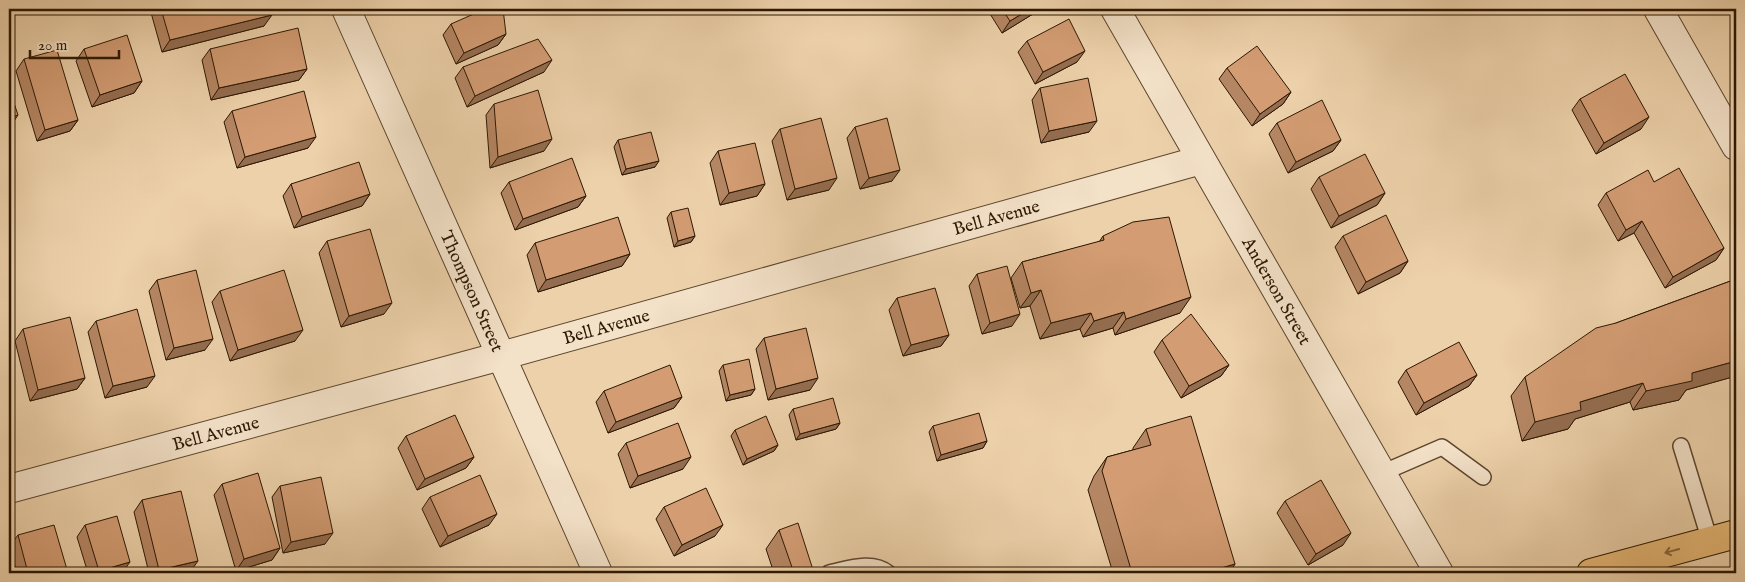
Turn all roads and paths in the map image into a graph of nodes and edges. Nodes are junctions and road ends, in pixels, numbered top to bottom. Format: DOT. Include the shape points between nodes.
graph roads {
  1 [pos="346,9"];
  2 [pos="1115,9"];
  3 [pos="1658,9"];
  4 [pos="1736,146"];
  5 [pos="1202,160"];
  6 [pos="501,356"];
  7 [pos="1681,446"];
  8 [pos="1382,473"];
  9 [pos="1483,477"];
  10 [pos="9,489"];
  11 [pos="1736,534"];
  12 [pos="1710,541"];
  13 [pos="598,573"];
  14 [pos="830,573"];
  15 [pos="888,573"];
  16 [pos="1439,573"];
  17 [pos="1591,573"];
  1 -- 6 [label="street, Thompson Street"];
  2 -- 5 [label="street, Anderson Street"];
  3 -- 4 [label="street"];
  5 -- 6 [label="street, Bell Avenue"];
  5 -- 8 [label="street, Anderson Street"];
  6 -- 10 [label="street, Bell Avenue"];
  6 -- 13 [label="street, Thompson Street"];
  7 -- 12 [label="lane"];
  8 -- 9 [label="lane" via="1442,447"];
  8 -- 16 [label="street, Anderson Street"];
  11 -- 12 [label="highway"];
  12 -- 17 [label="highway, one-way"];
  14 -- 15 [label="lane" via="858,566 882,568"];
}
